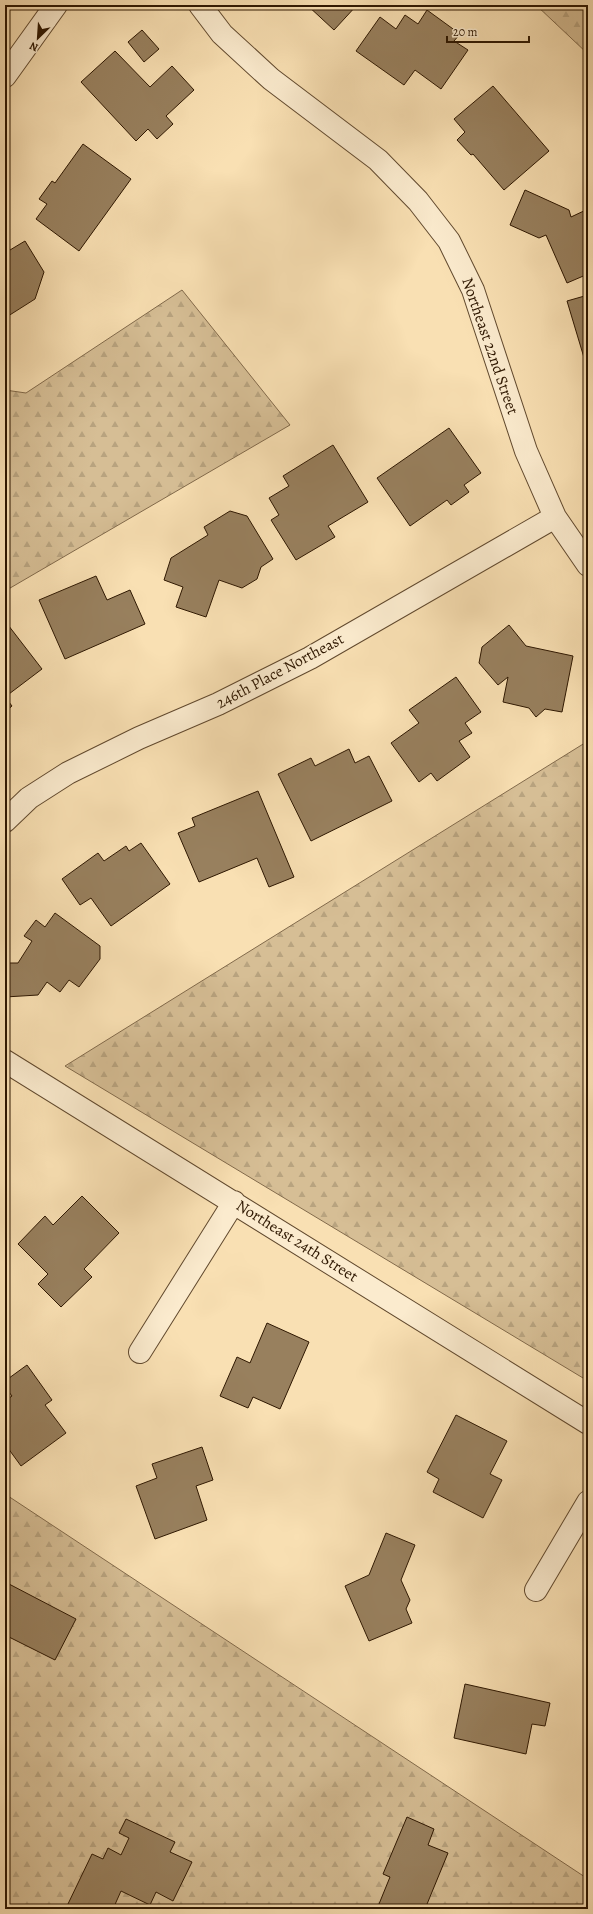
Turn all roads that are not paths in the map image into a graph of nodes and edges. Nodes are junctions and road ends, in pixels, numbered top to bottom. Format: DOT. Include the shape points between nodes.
graph roads {
  1 [pos="56,5"];
  2 [pos="200,5"];
  3 [pos="5,76"];
  4 [pos="555,517"];
  5 [pos="588,565"];
  6 [pos="5,821"];
  7 [pos="5,1061"];
  8 [pos="234,1202"];
  9 [pos="140,1352"];
  10 [pos="588,1423"];
  11 [pos="588,1502"];
  12 [pos="536,1590"];
  1 -- 3 [label="street"];
  2 -- 4 [label="street, Northeast 22nd Street" via="222,34 271,79 378,160 418,201 449,241 473,290 526,451"];
  4 -- 5 [label="street, Northeast 22nd Street"];
  4 -- 6 [label="street, 246th Place Northeast" via="310,658 218,704 139,738 68,773 29,798"];
  7 -- 8 [label="street, Northeast 24th Street"];
  8 -- 9 [label="street"];
  8 -- 10 [label="street, Northeast 24th Street"];
  11 -- 12 [label="street"];
}
